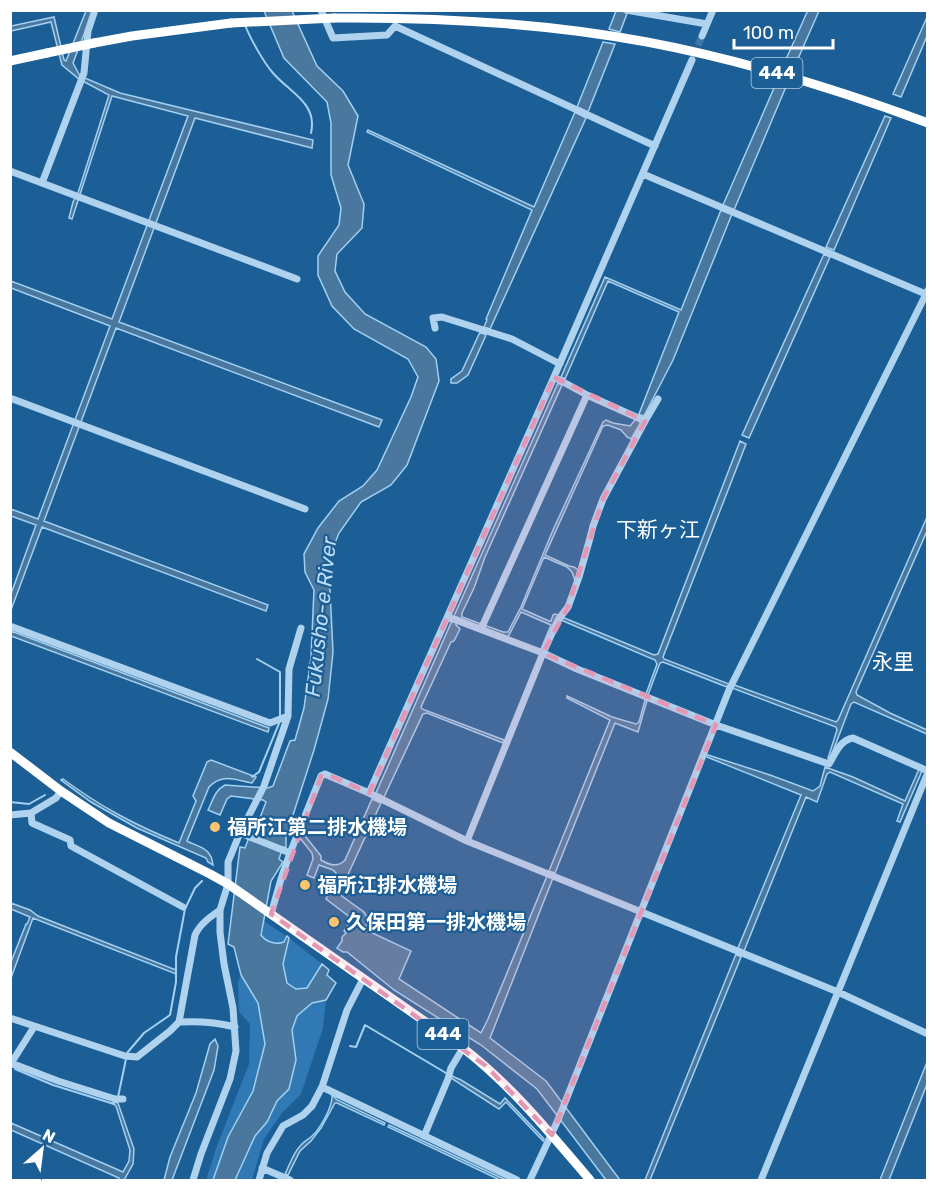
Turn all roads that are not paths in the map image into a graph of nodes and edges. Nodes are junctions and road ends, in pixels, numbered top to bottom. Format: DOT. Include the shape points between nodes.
graph roads {
  1 [pos="95,10"];
  2 [pos="321,10"];
  3 [pos="713,10"];
  4 [pos="628,11"];
  5 [pos="707,24"];
  6 [pos="702,36"];
  7 [pos="692,60"];
  8 [pos="10,62"];
  9 [pos="927,123"];
  10 [pos="655,146"];
  11 [pos="10,171"];
  12 [pos="643,174"];
  13 [pos="42,183"];
  14 [pos="297,279"];
  15 [pos="927,293"];
  16 [pos="435,328"];
  17 [pos="560,364"];
  18 [pos="554,378"];
  19 [pos="587,395"];
  20 [pos="10,398"];
  21 [pos="658,399"];
  22 [pos="645,421"];
  23 [pos="306,509"];
  24 [pos="448,617"];
  25 [pos="10,626"];
  26 [pos="301,628"];
  27 [pos="482,629"];
  28 [pos="543,653"];
  29 [pos="288,716"];
  30 [pos="716,725"];
  31 [pos="10,752"];
  32 [pos="927,771"];
  33 [pos="61,791"];
  34 [pos="369,793"];
  35 [pos="31,813"];
  36 [pos="10,815"];
  37 [pos="240,833"];
  38 [pos="467,841"];
  39 [pos="287,852"];
  40 [pos="228,884"];
  41 [pos="183,907"];
  42 [pos="220,910"];
  43 [pos="642,912"];
  44 [pos="271,914"];
  45 [pos="363,979"];
  46 [pos="838,992"];
  47 [pos="10,1018"];
  48 [pos="179,1022"];
  49 [pos="34,1027"];
  50 [pos="235,1027"];
  51 [pos="927,1034"];
  52 [pos="463,1048"];
  53 [pos="11,1064"];
  54 [pos="322,1087"];
  55 [pos="119,1099"];
  56 [pos="552,1135"];
  57 [pos="424,1136"];
  58 [pos="262,1168"];
  59 [pos="193,1180"];
  60 [pos="260,1180"];
  61 [pos="290,1180"];
  62 [pos="517,1180"];
  63 [pos="530,1180"];
  64 [pos="590,1180"];
  65 [pos="761,1180"];
  1 -- 13 [label="street" via="82,79"];
  2 -- 10 [label="street" via="333,38 387,35 395,26"];
  3 -- 5 [label="street"];
  4 -- 5 [label="street"];
  5 -- 6 [label="street"];
  7 -- 10 [label="street"];
  8 -- 9 [label="highway, 444, bridge" via="132,36 231,23 334,18 455,19 603,35 695,52 820,85"];
  10 -- 12 [label="street"];
  11 -- 13 [label="street"];
  12 -- 15 [label="street"];
  12 -- 17 [label="street"];
  13 -- 14 [label="street"];
  15 -- 30 [label="street" via="735,676"];
  16 -- 17 [label="street" via="433,318 442,317 512,339"];
  17 -- 18 [label="street"];
  18 -- 19 [label="street"];
  18 -- 24 [label="street"];
  19 -- 22 [label="street"];
  19 -- 27 [label="street"];
  20 -- 23 [label="street"];
  21 -- 22 [label="street"];
  22 -- 28 [label="street" via="603,499 568,607"];
  24 -- 27 [label="street"];
  24 -- 34 [label="street"];
  25 -- 29 [label="street" via="270,723"];
  26 -- 29 [label="street" via="289,669"];
  27 -- 28 [label="street"];
  28 -- 30 [label="street"];
  28 -- 38 [label="street"];
  29 -- 37 [label="street" via="264,786"];
  30 -- 32 [label="street" via="829,764 842,744 853,738"];
  30 -- 43 [label="street"];
  31 -- 33 [label="highway, 444"];
  32 -- 46 [label="street"];
  33 -- 35 [label="street"];
  33 -- 40 [label="highway, 444" via="109,823"];
  34 -- 38 [label="street"];
  34 -- 39 [label="street" via="325,774 321,776"];
  35 -- 36 [label="street"];
  35 -- 41 [label="street" via="32,823 70,840 71,846"];
  37 -- 39 [label="street"];
  37 -- 40 [label="street" via="228,862"];
  38 -- 43 [label="street"];
  39 -- 44 [label="street"];
  40 -- 42 [label="street"];
  40 -- 44 [label="highway, 444"];
  42 -- 48 [label="street" via="195,935"];
  42 -- 50 [label="street" via="222,950"];
  43 -- 46 [label="street"];
  43 -- 56 [label="street"];
  44 -- 45 [label="highway, 444"];
  45 -- 52 [label="highway, 444"];
  45 -- 54 [label="street" via="347,1010"];
  46 -- 51 [label="street"];
  46 -- 65 [label="street"];
  47 -- 49 [label="street"];
  48 -- 49 [label="street" via="136,1057"];
  48 -- 50 [label="street"];
  49 -- 53 [label="street"];
  50 -- 59 [label="street" via="236,1051 230,1080"];
  52 -- 56 [label="highway, 444" via="509,1088"];
  52 -- 57 [label="street"];
  53 -- 55 [label="street"];
  54 -- 57 [label="street"];
  54 -- 58 [label="street" via="312,1106 283,1126"];
  56 -- 63 [label="street"];
  56 -- 64 [label="highway, 444"];
  57 -- 62 [label="street"];
  58 -- 60 [label="street"];
  58 -- 61 [label="street"];
}
